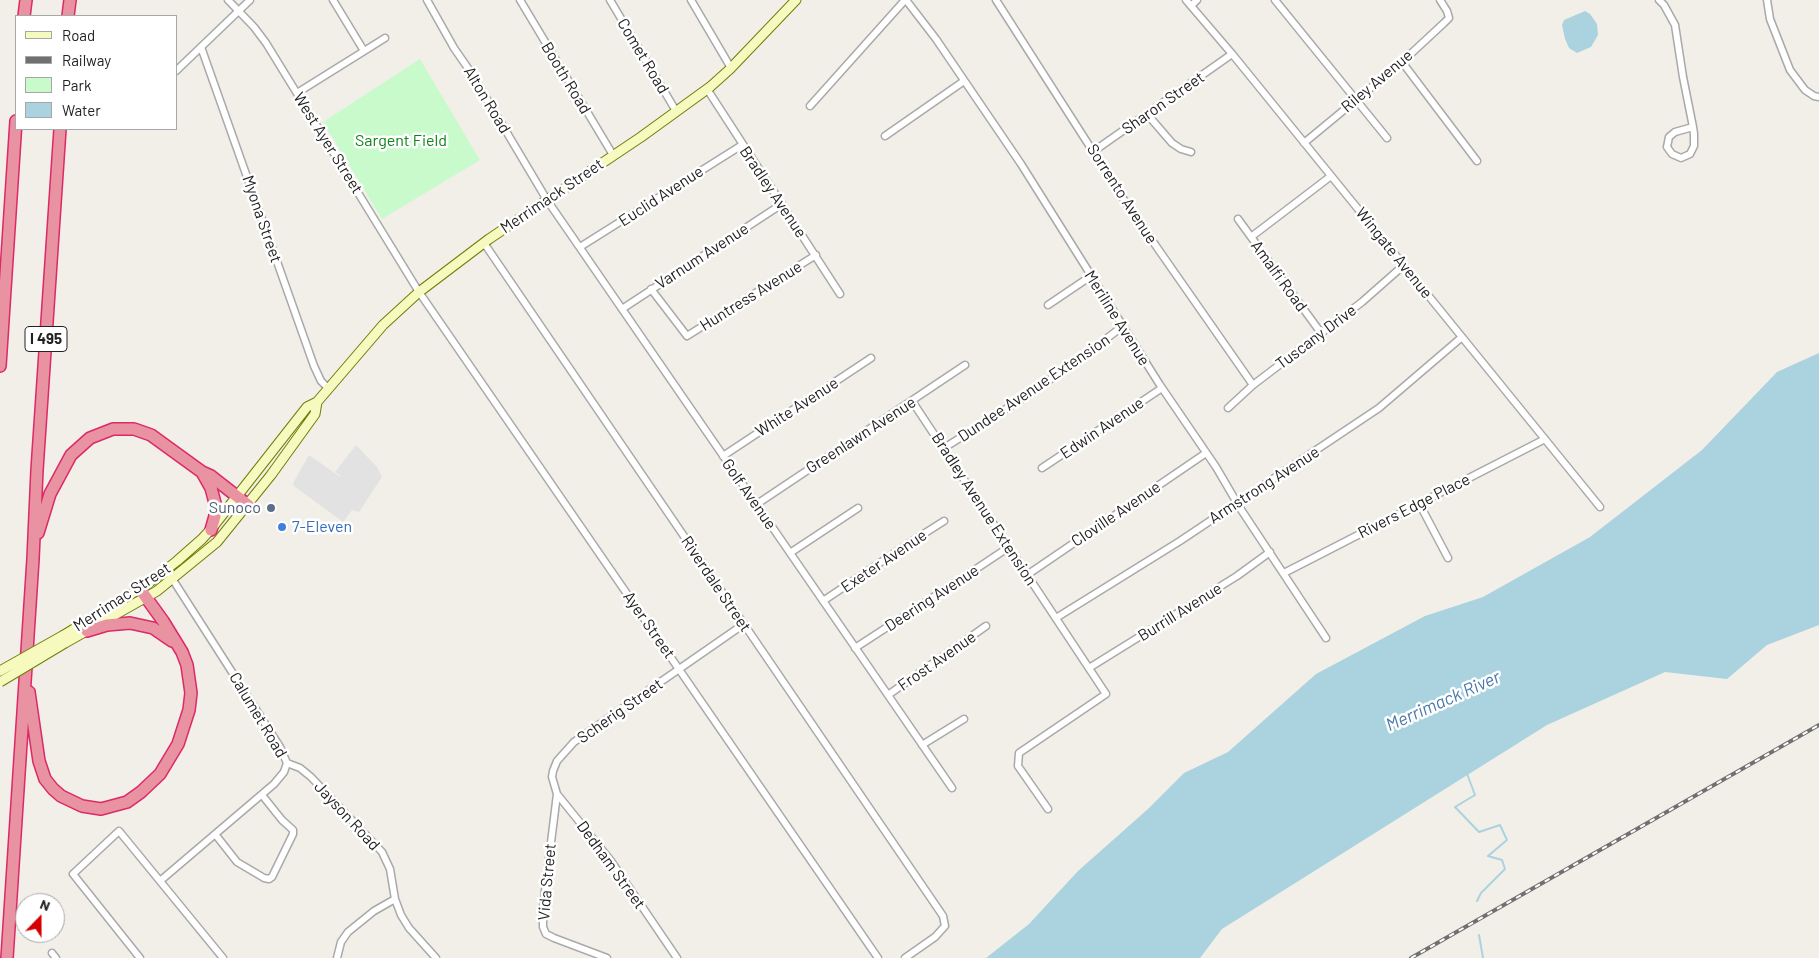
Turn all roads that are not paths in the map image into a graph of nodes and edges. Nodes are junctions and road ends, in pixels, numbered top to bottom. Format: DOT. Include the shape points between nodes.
graph roads {
  1 [pos="26,0"];
  2 [pos="70,0"];
  3 [pos="228,0"];
  4 [pos="250,0"];
  5 [pos="333,0"];
  6 [pos="427,0"];
  7 [pos="520,0"];
  8 [pos="610,0"];
  9 [pos="691,0"];
  10 [pos="906,0"];
  11 [pos="996,0"];
  12 [pos="1197,0"];
  13 [pos="1275,0"];
  14 [pos="1440,0"];
  15 [pos="1659,0"];
  16 [pos="1767,0"];
  17 [pos="793,1"];
  18 [pos="1188,3"];
  19 [pos="239,11"];
  20 [pos="24,15"];
  21 [pos="68,15"];
  22 [pos="385,38"];
  23 [pos="201,47"];
  24 [pos="364,51"];
  25 [pos="1232,54"];
  26 [pos="1402,62"];
  27 [pos="731,68"];
  28 [pos="178,69"];
  29 [pos="964,81"];
  30 [pos="707,89"];
  31 [pos="297,93"];
  32 [pos="1819,97"];
  33 [pos="1356,100"];
  34 [pos="810,106"];
  35 [pos="676,112"];
  36 [pos="1147,114"];
  37 [pos="1693,126"];
  38 [pos="15,130"];
  39 [pos="60,130"];
  40 [pos="885,136"];
  41 [pos="1387,138"];
  42 [pos="1304,142"];
  43 [pos="742,145"];
  44 [pos="1094,151"];
  45 [pos="1191,152"];
  46 [pos="613,155"];
  47 [pos="1477,161"];
  48 [pos="1332,176"];
  49 [pos="547,200"];
  50 [pos="782,204"];
  51 [pos="1238,219"];
  52 [pos="1251,237"];
  53 [pos="484,243"];
  54 [pos="580,247"];
  55 [pos="816,256"];
  56 [pos="1404,265"];
  57 [pos="1091,276"];
  58 [pos="651,289"];
  59 [pos="419,292"];
  60 [pos="840,294"];
  61 [pos="1048,305"];
  62 [pos="622,309"];
  63 [pos="1123,326"];
  64 [pos="1321,333"];
  65 [pos="1,335"];
  66 [pos="1462,336"];
  67 [pos="871,358"];
  68 [pos="0,366"];
  69 [pos="965,366"];
  70 [pos="1253,385"];
  71 [pos="328,388"];
  72 [pos="1162,388"];
  73 [pos="912,401"];
  74 [pos="317,402"];
  75 [pos="1228,408"];
  76 [pos="1545,439"];
  77 [pos="944,448"];
  78 [pos="1206,453"];
  79 [pos="723,456"];
  80 [pos="1042,468"];
  81 [pos="202,472"];
  82 [pos="237,497"];
  83 [pos="1237,502"];
  84 [pos="1419,503"];
  85 [pos="756,504"];
  86 [pos="248,505"];
  87 [pos="1600,507"];
  88 [pos="858,508"];
  89 [pos="944,521"];
  90 [pos="211,530"];
  91 [pos="1009,546"];
  92 [pos="34,549"];
  93 [pos="1270,552"];
  94 [pos="790,553"];
  95 [pos="1448,558"];
  96 [pos="166,570"];
  97 [pos="1284,573"];
  98 [pos="1027,575"];
  99 [pos="173,580"];
  100 [pos="143,593"];
  101 [pos="823,601"];
  102 [pos="1056,618"];
  103 [pos="744,624"];
  104 [pos="986,626"];
  105 [pos="87,631"];
  106 [pos="1326,638"];
  107 [pos="64,639"];
  108 [pos="176,644"];
  109 [pos="855,648"];
  110 [pos="1088,668"];
  111 [pos="679,669"];
  112 [pos="0,671"];
  113 [pos="26,673"];
  114 [pos="0,682"];
  115 [pos="888,695"];
  116 [pos="964,719"];
  117 [pos="922,745"];
  118 [pos="287,763"];
  119 [pos="553,771"];
  120 [pos="952,788"];
  121 [pos="262,794"];
  122 [pos="557,794"];
  123 [pos="1048,809"];
  124 [pos="216,834"];
  125 [pos="160,881"];
  126 [pos="395,899"];
  127 [pos="7,958"];
  128 [pos="140,958"];
  129 [pos="223,958"];
  130 [pos="337,958"];
  131 [pos="436,958"];
  132 [pos="607,958"];
  133 [pos="677,958"];
  134 [pos="878,958"];
  135 [pos="905,958"];
  1 -- 20 [label="highway"];
  2 -- 21 [label="highway"];
  3 -- 19 [label="street, West Ayer Street"];
  4 -- 19 [label="street"];
  5 -- 24 [label="street"];
  6 -- 49 [label="street, Alton Road"];
  7 -- 46 [label="street, Booth Road"];
  8 -- 35 [label="street, Comet Road"];
  9 -- 27 [label="street"];
  10 -- 29 [label="street, Meriline Avenue"];
  10 -- 34 [label="street"];
  11 -- 44 [label="street, Sorrento Avenue"];
  12 -- 18 [label="street"];
  13 -- 33 [label="street"];
  14 -- 26 [label="street, Riley Avenue" via="1449,18"];
  15 -- 37 [label="street" via="1675,26"];
  16 -- 32 [label="street" via="1770,19 1790,70 1805,90"];
  17 -- 27 [label="main road, Merrimack Street"];
  18 -- 25 [label="street, Wingate Avenue"];
  19 -- 23 [label="street"];
  19 -- 31 [label="street, West Ayer Street" via="261,36"];
  22 -- 24 [label="street"];
  23 -- 28 [label="street"];
  23 -- 71 [label="street, Myona Street" via="318,378"];
  24 -- 31 [label="street"];
  25 -- 36 [label="street, Sharon Street"];
  25 -- 42 [label="street, Wingate Avenue"];
  26 -- 33 [label="street, Riley Avenue"];
  26 -- 47 [label="street"];
  27 -- 30 [label="main road, Merrimack Street"];
  29 -- 40 [label="street"];
  29 -- 57 [label="street, Meriline Avenue"];
  30 -- 35 [label="main road, Merrimack Street"];
  30 -- 43 [label="street, Bradley Avenue"];
  31 -- 59 [label="street, West Ayer Street"];
  33 -- 41 [label="street"];
  33 -- 42 [label="street, Riley Avenue"];
  35 -- 46 [label="main road, Merrimack Street"];
  36 -- 44 [label="street, Sharon Street"];
  36 -- 45 [label="street" via="1172,143"];
  37 -- 37 [label="street" via="1669,137 1667,146 1672,154 1681,158 1691,152 1695,140"];
  38 -- 65 [label="highway, I 495"];
  39 -- 92 [label="highway, I 495"];
  42 -- 48 [label="street, Wingate Avenue"];
  43 -- 50 [label="street, Bradley Avenue"];
  43 -- 54 [label="street, Euclid Avenue"];
  44 -- 70 [label="street, Sorrento Avenue"];
  46 -- 49 [label="main road, Merrimack Street"];
  48 -- 52 [label="street"];
  48 -- 56 [label="street, Wingate Avenue"];
  49 -- 53 [label="main road, Merrimack Street"];
  49 -- 54 [label="street, Golf Avenue"];
  50 -- 55 [label="street, Bradley Avenue"];
  50 -- 58 [label="street, Varnum Avenue"];
  51 -- 52 [label="street, Amalfi Road"];
  52 -- 64 [label="street, Amalfi Road"];
  53 -- 59 [label="main road, Merrimack Street"];
  53 -- 103 [label="street, Riverdale Street"];
  54 -- 62 [label="street, Golf Avenue"];
  55 -- 58 [label="street, Huntress Avenue" via="687,336"];
  55 -- 60 [label="street, Bradley Avenue"];
  56 -- 64 [label="street, Tuscany Drive"];
  56 -- 66 [label="street, Wingate Avenue"];
  57 -- 61 [label="street"];
  57 -- 63 [label="street, Meriline Avenue"];
  58 -- 62 [label="street, Varnum Avenue"];
  59 -- 71 [label="main road, Merrimack Street" via="383,325"];
  59 -- 111 [label="street, Ayer Street"];
  62 -- 79 [label="street, Golf Avenue"];
  63 -- 72 [label="street, Meriline Avenue"];
  63 -- 77 [label="street, Dundee Avenue Extension" via="1020,400"];
  64 -- 70 [label="street, Tuscany Drive"];
  65 -- 68 [label="highway, I 495"];
  66 -- 76 [label="street, Wingate Avenue"];
  66 -- 83 [label="street, Armstrong Avenue" via="1379,408"];
  67 -- 79 [label="street, White Avenue"];
  69 -- 73 [label="street, Greenlawn Avenue"];
  70 -- 75 [label="street, Tuscany Drive"];
  71 -- 74 [label="main road, Merrimack Street"];
  72 -- 78 [label="street, Meriline Avenue"];
  72 -- 80 [label="street, Edwin Avenue"];
  73 -- 77 [label="street, Bradley Avenue Extension"];
  73 -- 85 [label="street, Greenlawn Avenue"];
  74 -- 82 [label="main road, Merrimac Street" via="307,407"];
  74 -- 86 [label="main road, Merrimac Street" via="315,414"];
  76 -- 84 [label="street, Rivers Edge Place"];
  76 -- 87 [label="street, Wingate Avenue"];
  77 -- 91 [label="street, Bradley Avenue Extension"];
  78 -- 83 [label="street, Meriline Avenue"];
  78 -- 98 [label="street, Cloville Avenue"];
  79 -- 85 [label="street, Golf Avenue"];
  81 -- 82 [label="highway"];
  81 -- 90 [label="highway" via="215,503"];
  81 -- 92 [label="highway" via="158,439 134,429 113,429 90,438 71,455 61,471 50,494"];
  82 -- 86 [label="highway"];
  82 -- 90 [label="main road, Merrimac Street"];
  83 -- 93 [label="street, Meriline Avenue"];
  83 -- 102 [label="street, Armstrong Avenue"];
  84 -- 95 [label="street"];
  84 -- 97 [label="street, Rivers Edge Place"];
  85 -- 94 [label="street, Golf Avenue"];
  86 -- 99 [label="main road, Merrimac Street" via="217,542"];
  88 -- 94 [label="street"];
  89 -- 101 [label="street, Exeter Avenue"];
  90 -- 96 [label="main road, Merrimac Street"];
  91 -- 98 [label="street, Bradley Avenue Extension"];
  91 -- 109 [label="street, Deering Avenue"];
  92 -- 113 [label="highway, I 495"];
  93 -- 97 [label="street, Meriline Avenue"];
  93 -- 110 [label="street, Burrill Avenue" via="1237,576"];
  94 -- 101 [label="street, Golf Avenue"];
  96 -- 99 [label="street, Calumet Road"];
  96 -- 100 [label="main road, Merrimac Street"];
  97 -- 106 [label="street, Meriline Avenue"];
  98 -- 102 [label="street, Bradley Avenue Extension"];
  99 -- 100 [label="main road, Merrimac Street"];
  99 -- 118 [label="street, Calumet Road" via="280,747"];
  100 -- 105 [label="main road, Merrimac Street"];
  100 -- 107 [label="main road, Merrimac Street"];
  100 -- 108 [label="highway"];
  101 -- 109 [label="street, Golf Avenue"];
  102 -- 110 [label="street"];
  103 -- 111 [label="street, Scherig Street"];
  103 -- 135 [label="street, Riverdale Street" via="943,916 945,926"];
  104 -- 115 [label="street, Frost Avenue"];
  105 -- 107 [label="main road, Merrimac Street"];
  105 -- 108 [label="highway" via="117,624 137,624 161,632"];
  107 -- 112 [label="main road, Merrimac Street, bridge"];
  107 -- 114 [label="main road, Merrimac Street, bridge"];
  108 -- 113 [label="highway" via="187,665 191,693 178,744 160,774 141,792 126,802 102,809 71,801 53,789 46,779 39,761"];
  109 -- 115 [label="street, Golf Avenue"];
  110 -- 123 [label="street" via="1106,694 1023,748 1018,758 1018,766"];
  111 -- 119 [label="street, Scherig Street" via="574,742 557,761"];
  111 -- 134 [label="street, Ayer Street"];
  113 -- 127 [label="highway, I 495"];
  115 -- 117 [label="street, Golf Avenue"];
  116 -- 117 [label="street"];
  117 -- 120 [label="street, Golf Avenue"];
  118 -- 121 [label="street, Calumet Road" via="282,775"];
  118 -- 126 [label="street, Jayson Road" via="308,774 379,850 390,869"];
  119 -- 122 [label="street, Dedham Street"];
  121 -- 124 [label="street, Calumet Road"];
  121 -- 124 [label="street" via="293,830 272,877 264,878 238,862"];
  122 -- 132 [label="street, Vida Street" via="543,927 546,934 554,938"];
  122 -- 133 [label="street, Dedham Street" via="611,861"];
  124 -- 125 [label="street, Calumet Road"];
  125 -- 128 [label="street" via="119,831 73,874"];
  125 -- 129 [label="street"];
  126 -- 130 [label="street" via="348,932"];
  126 -- 131 [label="street, Jayson Road" via="404,921"];
}
